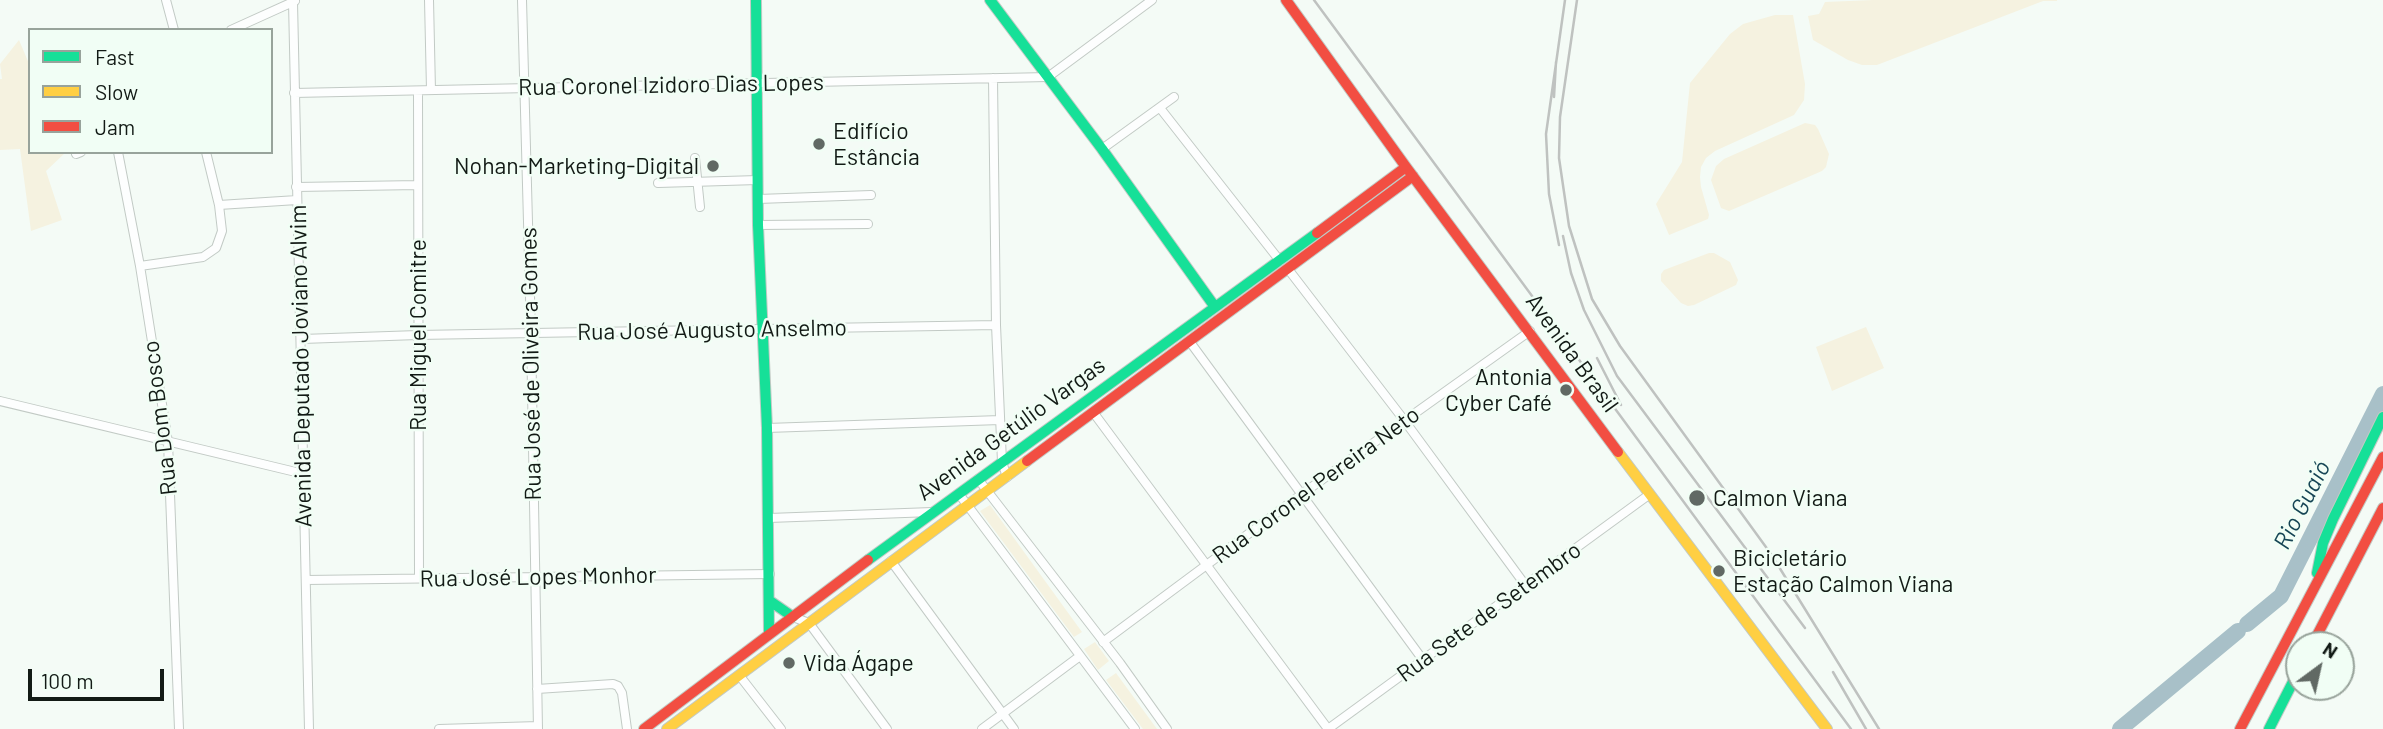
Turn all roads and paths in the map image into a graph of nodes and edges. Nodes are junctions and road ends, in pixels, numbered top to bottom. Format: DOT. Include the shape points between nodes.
graph roads {
  1 [pos="166,0"];
  2 [pos="429,0"];
  3 [pos="522,0"];
  4 [pos="756,0"];
  5 [pos="990,0"];
  6 [pos="1152,0"];
  7 [pos="1286,0"];
  8 [pos="295,1"];
  9 [pos="173,28"];
  10 [pos="234,28"];
  11 [pos="1048,77"];
  12 [pos="993,78"];
  13 [pos="758,83"];
  14 [pos="525,88"];
  15 [pos="431,90"];
  16 [pos="418,91"];
  17 [pos="294,93"];
  18 [pos="1174,97"];
  19 [pos="1160,108"];
  20 [pos="1102,149"];
  21 [pos="118,154"];
  22 [pos="206,154"];
  23 [pos="695,158"];
  24 [pos="1410,171"];
  25 [pos="758,180"];
  26 [pos="697,181"];
  27 [pos="658,183"];
  28 [pos="418,185"];
  29 [pos="296,187"];
  30 [pos="871,195"];
  31 [pos="758,198"];
  32 [pos="297,200"];
  33 [pos="219,205"];
  34 [pos="700,207"];
  35 [pos="868,223"];
  36 [pos="758,225"];
  37 [pos="1284,265"];
  38 [pos="140,266"];
  39 [pos="1215,307"];
  40 [pos="996,325"];
  41 [pos="763,329"];
  42 [pos="1530,331"];
  43 [pos="531,333"];
  44 [pos="418,335"];
  45 [pos="302,339"];
  46 [pos="1190,342"];
  47 [pos="0,401"];
  48 [pos="1093,412"];
  49 [pos="2383,417"];
  50 [pos="1000,420"];
  51 [pos="1404,420"];
  52 [pos="767,428"];
  53 [pos="168,442"];
  54 [pos="2383,457"];
  55 [pos="1002,462"];
  56 [pos="304,474"];
  57 [pos="1007,477"];
  58 [pos="978,479"];
  59 [pos="987,491"];
  60 [pos="958,494"];
  61 [pos="1302,494"];
  62 [pos="1650,494"];
  63 [pos="967,506"];
  64 [pos="2383,508"];
  65 [pos="932,512"];
  66 [pos="769,517"];
  67 [pos="891,561"];
  68 [pos="1206,566"];
  69 [pos="770,574"];
  70 [pos="535,576"];
  71 [pos="419,578"];
  72 [pos="306,580"];
  73 [pos="2315,585"];
  74 [pos="1525,586"];
  75 [pos="770,601"];
  76 [pos="793,617"];
  77 [pos="809,623"];
  78 [pos="2319,631"];
  79 [pos="769,634"];
  80 [pos="1104,642"];
  81 [pos="1080,656"];
  82 [pos="1423,660"];
  83 [pos="739,675"];
  84 [pos="537,689"];
  85 [pos="2285,698"];
  86 [pos="665,713"];
  87 [pos="1003,715"];
  88 [pos="538,728"];
  89 [pos="672,728"];
  90 [pos="179,729"];
  91 [pos="309,729"];
  92 [pos="439,729"];
  93 [pos="627,729"];
  94 [pos="644,729"];
  95 [pos="781,729"];
  96 [pos="887,729"];
  97 [pos="982,729"];
  98 [pos="1014,729"];
  99 [pos="1135,729"];
  100 [pos="1167,729"];
  101 [pos="1328,729"];
  102 [pos="1827,729"];
  103 [pos="2240,729"];
  104 [pos="2269,729"];
  1 -- 9 [label="street"];
  2 -- 15 [label="street"];
  3 -- 14 [label="street, Rua José de Oliveira Gomes"];
  4 -- 13 [label="main road"];
  5 -- 11 [label="main road"];
  6 -- 11 [label="street"];
  7 -- 24 [label="main road, Avenida Brasil"];
  8 -- 10 [label="street"];
  8 -- 17 [label="street, Avenida Deputado Joviano Alvim"];
  11 -- 12 [label="street, Rua Coronel Izidoro Dias Lopes"];
  11 -- 20 [label="main road"];
  12 -- 13 [label="street, Rua Coronel Izidoro Dias Lopes"];
  12 -- 40 [label="street"];
  13 -- 14 [label="street, Rua Coronel Izidoro Dias Lopes"];
  13 -- 25 [label="main road"];
  14 -- 15 [label="street, Rua Coronel Izidoro Dias Lopes"];
  14 -- 43 [label="street, Rua José de Oliveira Gomes"];
  15 -- 16 [label="street, Rua Coronel Izidoro Dias Lopes"];
  16 -- 17 [label="street, Rua Coronel Izidoro Dias Lopes"];
  16 -- 28 [label="street, Rua Miguel Comitre"];
  17 -- 29 [label="street, Avenida Deputado Joviano Alvim"];
  18 -- 19 [label="street"];
  19 -- 20 [label="street"];
  19 -- 37 [label="street"];
  20 -- 39 [label="main road"];
  21 -- 38 [label="street, Rua Dom Bosco"];
  22 -- 33 [label="street"];
  23 -- 26 [label="street"];
  24 -- 37 [label="main road, Avenida Getúlio Vargas"];
  24 -- 42 [label="main road, Avenida Brasil"];
  25 -- 26 [label="street"];
  25 -- 31 [label="main road"];
  26 -- 27 [label="street"];
  26 -- 34 [label="street"];
  28 -- 29 [label="street"];
  28 -- 44 [label="street, Rua Miguel Comitre"];
  29 -- 32 [label="street, Avenida Deputado Joviano Alvim"];
  30 -- 31 [label="street"];
  31 -- 36 [label="main road"];
  32 -- 33 [label="street"];
  32 -- 45 [label="street, Avenida Deputado Joviano Alvim"];
  33 -- 38 [label="street" via="222,231 210,255"];
  35 -- 36 [label="street"];
  36 -- 41 [label="main road"];
  37 -- 39 [label="main road, Avenida Getúlio Vargas"];
  37 -- 46 [label="main road, Avenida Getúlio Vargas"];
  37 -- 51 [label="street"];
  38 -- 53 [label="street, Rua Dom Bosco"];
  39 -- 46 [label="main road" via="1214,318"];
  39 -- 55 [label="main road, Avenida Getúlio Vargas"];
  40 -- 41 [label="street, Rua José Augusto Anselmo"];
  40 -- 50 [label="street"];
  41 -- 43 [label="street, Rua José Augusto Anselmo"];
  41 -- 52 [label="main road"];
  42 -- 51 [label="street, Rua Coronel Pereira Neto"];
  42 -- 62 [label="main road, Avenida Brasil"];
  43 -- 44 [label="street, Rua José Augusto Anselmo"];
  43 -- 70 [label="street, Rua José de Oliveira Gomes"];
  44 -- 45 [label="street, Rua José Augusto Anselmo"];
  44 -- 71 [label="street, Rua Miguel Comitre"];
  45 -- 56 [label="street, Avenida Deputado Joviano Alvim"];
  46 -- 48 [label="main road, Avenida Getúlio Vargas"];
  46 -- 61 [label="street"];
  47 -- 53 [label="street"];
  48 -- 57 [label="main road, Avenida Getúlio Vargas"];
  48 -- 68 [label="street"];
  49 -- 73 [label="main road" via="2323,543"];
  50 -- 52 [label="street"];
  50 -- 55 [label="street"];
  51 -- 61 [label="street, Rua Coronel Pereira Neto"];
  51 -- 74 [label="street"];
  52 -- 66 [label="main road"];
  53 -- 56 [label="street"];
  53 -- 90 [label="street, Rua Dom Bosco"];
  54 -- 73 [label="main road"];
  55 -- 57 [label="street"];
  55 -- 58 [label="main road, Avenida Getúlio Vargas"];
  56 -- 72 [label="street, Avenida Deputado Joviano Alvim"];
  57 -- 59 [label="main road, Avenida Getúlio Vargas"];
  58 -- 59 [label="street"];
  58 -- 60 [label="main road, Avenida Getúlio Vargas"];
  59 -- 63 [label="main road, Avenida Getúlio Vargas"];
  59 -- 80 [label="street"];
  60 -- 63 [label="street"];
  60 -- 65 [label="main road, Avenida Getúlio Vargas"];
  61 -- 68 [label="street, Rua Coronel Pereira Neto"];
  61 -- 82 [label="street"];
  62 -- 74 [label="street, Rua Sete de Setembro"];
  62 -- 102 [label="main road, Avenida Brasil"];
  63 -- 67 [label="main road, Avenida Getúlio Vargas"];
  63 -- 81 [label="street"];
  64 -- 78 [label="main road"];
  65 -- 66 [label="street"];
  65 -- 76 [label="main road, Avenida Getúlio Vargas"];
  66 -- 69 [label="main road"];
  67 -- 77 [label="main road, Avenida Getúlio Vargas"];
  67 -- 87 [label="street"];
  68 -- 80 [label="street, Rua Coronel Pereira Neto"];
  68 -- 101 [label="street"];
  69 -- 70 [label="street, Rua José Lopes Monhor"];
  69 -- 75 [label="main road"];
  70 -- 71 [label="street, Rua José Lopes Monhor"];
  70 -- 84 [label="street, Rua José de Oliveira Gomes"];
  71 -- 72 [label="street, Rua José Lopes Monhor"];
  72 -- 91 [label="street, Avenida Deputado Joviano Alvim"];
  73 -- 103 [label="main road"];
  74 -- 82 [label="street, Rua Sete de Setembro"];
  75 -- 76 [label="main road"];
  75 -- 79 [label="main road"];
  76 -- 77 [label="street"];
  76 -- 79 [label="main road, Avenida Getúlio Vargas"];
  77 -- 83 [label="main road, Avenida Getúlio Vargas"];
  77 -- 96 [label="street"];
  79 -- 86 [label="main road, Avenida Getúlio Vargas"];
  80 -- 100 [label="street"];
  81 -- 87 [label="street"];
  81 -- 99 [label="street"];
  82 -- 101 [label="street, Rua Sete de Setembro"];
  83 -- 89 [label="main road, Avenida Getúlio Vargas"];
  83 -- 95 [label="street"];
  84 -- 88 [label="street, Rua José de Oliveira Gomes"];
  84 -- 93 [label="street" via="618,686"];
  85 -- 104 [label="main road"];
  86 -- 89 [label="street"];
  86 -- 94 [label="main road, Avenida Getúlio Vargas"];
  87 -- 97 [label="street"];
  87 -- 98 [label="street"];
  88 -- 92 [label="street"];
}
